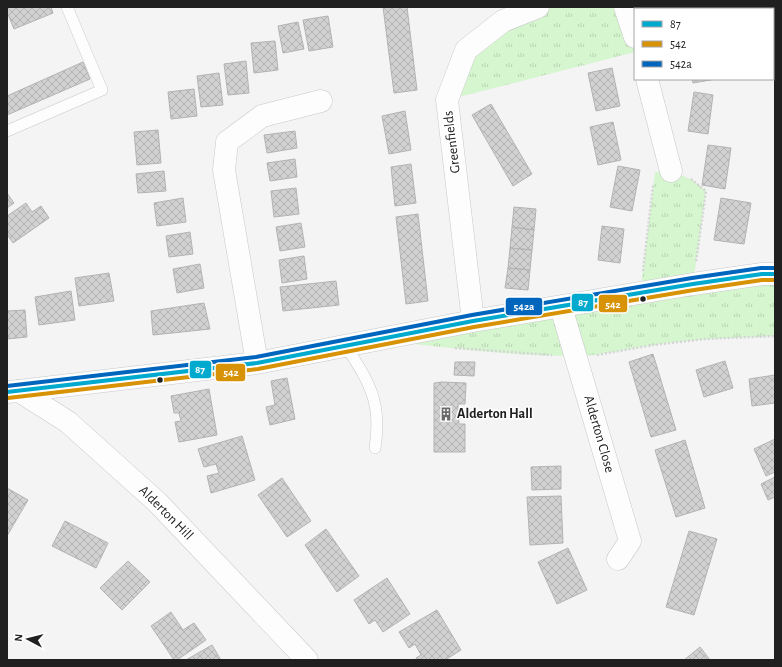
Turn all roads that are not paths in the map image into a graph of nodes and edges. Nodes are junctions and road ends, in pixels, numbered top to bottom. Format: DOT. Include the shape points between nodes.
graph roads {
  1 [pos="67,7"];
  2 [pos="538,7"];
  3 [pos="625,7"];
  4 [pos="634,34"];
  5 [pos="647,80"];
  6 [pos="321,101"];
  7 [pos="7,131"];
  8 [pos="670,165"];
  9 [pos="775,274"];
  10 [pos="562,307"];
  11 [pos="473,321"];
  12 [pos="346,346"];
  13 [pos="257,363"];
  14 [pos="13,391"];
  15 [pos="375,448"];
  16 [pos="618,559"];
  17 [pos="307,660"];
  1 -- 7 [label="lane" via="102,90"];
  2 -- 11 [label="street, Greenfields" via="503,21 466,50 448,100"];
  3 -- 4 [label="street"];
  5 -- 8 [label="street"];
  6 -- 13 [label="street" via="262,116 228,142 224,170"];
  9 -- 10 [label="street" via="693,284"];
  10 -- 11 [label="street"];
  10 -- 16 [label="street, Alderton Close" via="630,542"];
  11 -- 12 [label="street"];
  12 -- 13 [label="street"];
  12 -- 15 [label="lane" via="362,371 375,399 378,429"];
  13 -- 14 [label="street"];
  14 -- 17 [label="street, Alderton Hill" via="68,422 158,503"];
}
